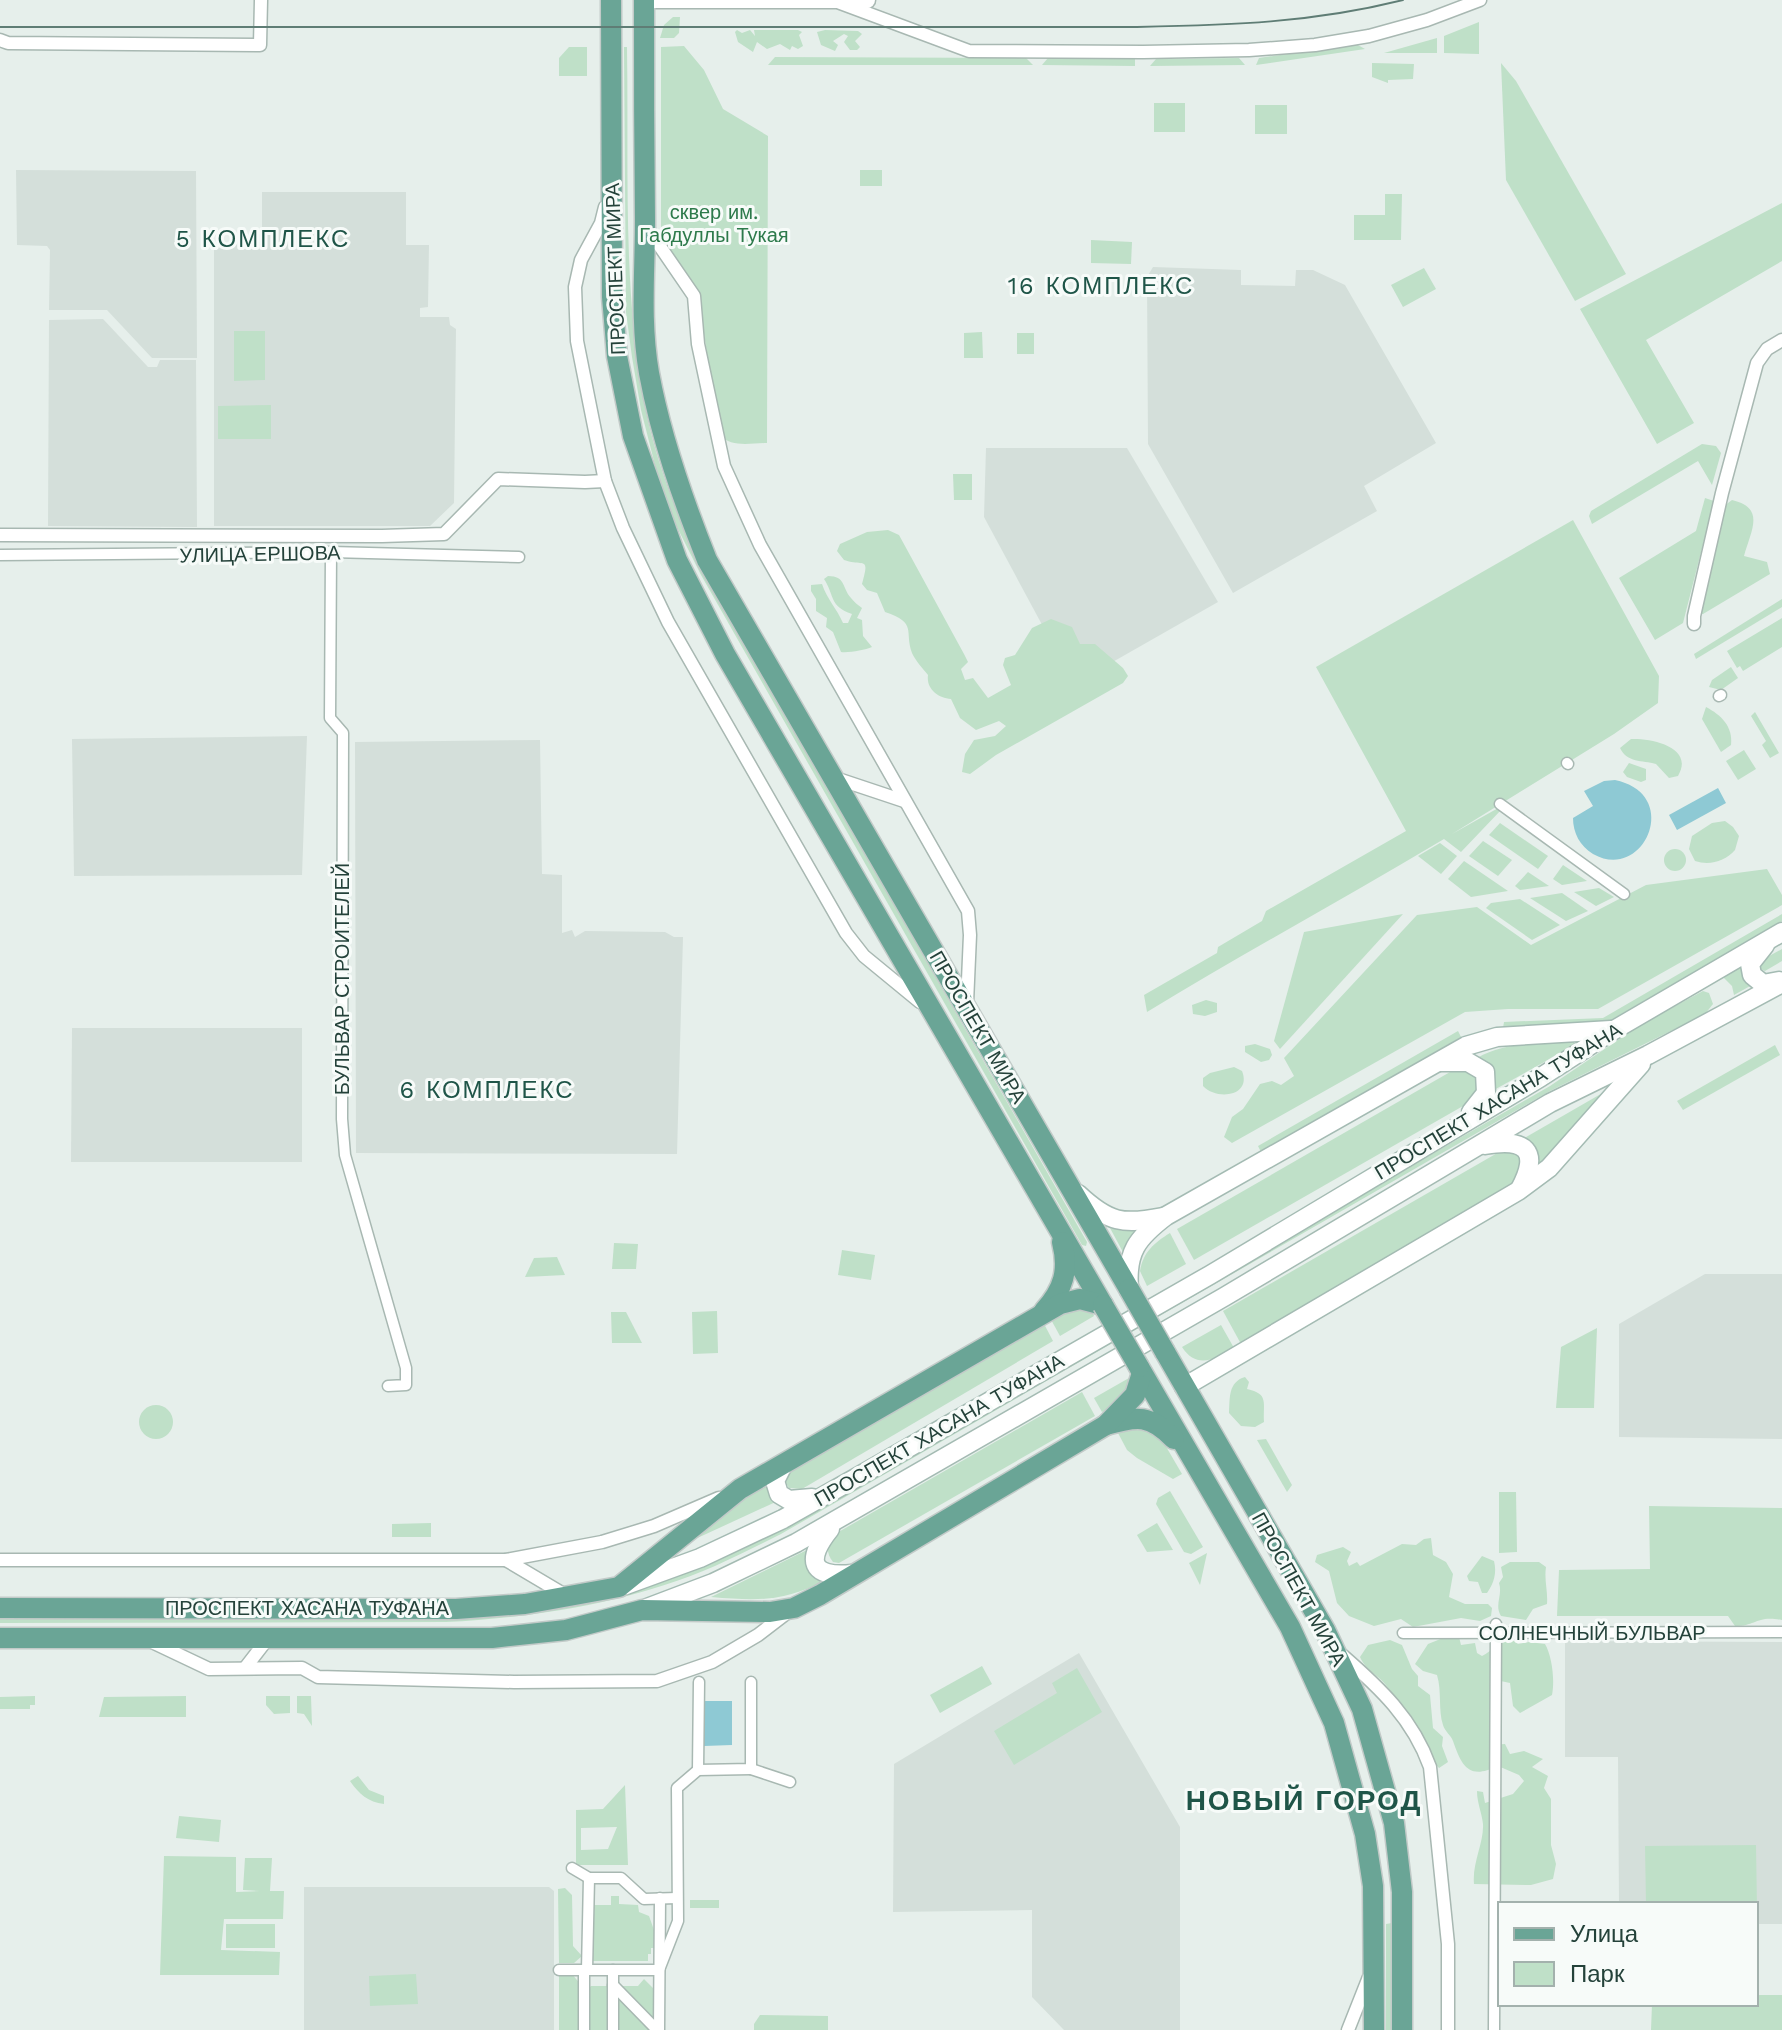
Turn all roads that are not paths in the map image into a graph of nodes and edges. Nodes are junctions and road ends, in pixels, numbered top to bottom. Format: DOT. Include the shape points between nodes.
graph roads {
  1 [pos="261,0"];
  2 [pos="611,0"];
  3 [pos="645,0"];
  4 [pos="834,0"];
  5 [pos="867,0"];
  6 [pos="1480,0"];
  7 [pos="0,40"];
  8 [pos="611,189"];
  9 [pos="645,225"];
  10 [pos="1782,340"];
  11 [pos="605,481"];
  12 [pos="0,535"];
  13 [pos="331,552"];
  14 [pos="0,555"];
  15 [pos="519,557"];
  16 [pos="1694,624"];
  17 [pos="832,777"];
  18 [pos="904,801"];
  19 [pos="1500,804"];
  20 [pos="1624,894"];
  21 [pos="1775,936"];
  22 [pos="1782,982"];
  23 [pos="967,1006"];
  24 [pos="945,1030"];
  25 [pos="1614,1030"];
  26 [pos="1648,1055"];
  27 [pos="1436,1062"];
  28 [pos="1463,1122"];
  29 [pos="1476,1147"];
  30 [pos="1069,1186"];
  31 [pos="1518,1191"];
  32 [pos="1166,1216"];
  33 [pos="1058,1230"];
  34 [pos="1129,1289"];
  35 [pos="1103,1305"];
  36 [pos="1042,1313"];
  37 [pos="1140,1370"];
  38 [pos="388,1386"];
  39 [pos="1184,1387"];
  40 [pos="1106,1425"];
  41 [pos="1191,1456"];
  42 [pos="784,1463"];
  43 [pos="740,1489"];
  44 [pos="823,1497"];
  45 [pos="837,1520"];
  46 [pos="0,1560"];
  47 [pos="506,1560"];
  48 [pos="852,1574"];
  49 [pos="619,1587"];
  50 [pos="568,1597"];
  51 [pos="0,1608"];
  52 [pos="794,1608"];
  53 [pos="642,1610"];
  54 [pos="1496,1628"];
  55 [pos="1782,1632"];
  56 [pos="1403,1633"];
  57 [pos="141,1637"];
  58 [pos="269,1637"];
  59 [pos="0,1638"];
  60 [pos="1336,1651"];
  61 [pos="245,1668"];
  62 [pos="699,1682"];
  63 [pos="751,1682"];
  64 [pos="751,1769"];
  65 [pos="698,1770"];
  66 [pos="790,1782"];
  67 [pos="572,1868"];
  68 [pos="589,1878"];
  69 [pos="660,1898"];
  70 [pos="677,1898"];
  71 [pos="660,1921"];
  72 [pos="683,1921"];
  73 [pos="1375,1963"];
  74 [pos="559,1970"];
  75 [pos="586,1970"];
  76 [pos="613,1970"];
  77 [pos="659,1970"];
  78 [pos="613,1985"];
  79 [pos="584,2030"];
  80 [pos="613,2030"];
  81 [pos="658,2030"];
  82 [pos="1348,2030"];
  83 [pos="1374,2030"];
  84 [pos="1402,2030"];
  85 [pos="1448,2030"];
  86 [pos="1494,2030"];
  1 -- 7 [label="street" via="260,45"];
  2 -- 8 [label="main road, ПРОСПЕКТ МИРА"];
  3 -- 4 [label="street"];
  3 -- 9 [label="main road, ПРОСПЕКТ МИРА"];
  4 -- 5 [label="street"];
  4 -- 6 [label="street" via="969,51 1143,52 1315,45 1369,36"];
  8 -- 11 [label="street" via="575,287 577,341"];
  8 -- 24 [label="main road, ПРОСПЕКТ МИРА" via="617,356 633,436 677,560 725,654"];
  9 -- 17 [label="main road, ПРОСПЕКТ МИРА" via="642,308 649,373 689,514 707,560"];
  9 -- 18 [label="street" via="694,296 714,430 730,479 760,545"];
  10 -- 16 [label="street" via="1757,363"];
  11 -- 12 [label="street" via="498,479 444,534"];
  11 -- 24 [label="street" via="668,622 846,933"];
  13 -- 14 [label="street, УЛИЦА ЕРШОВА"];
  13 -- 15 [label="street, УЛИЦА ЕРШОВА"];
  13 -- 38 [label="street, БУЛЬВАР СТРОИТЕЛЕЙ" via="330,718 343,733 342,1119 345,1155 406,1368 406,1385"];
  17 -- 18 [label="street"];
  17 -- 23 [label="main road, ПРОСПЕКТ МИРА"];
  18 -- 23 [label="street" via="968,911"];
  19 -- 20 [label="street"];
  21 -- 22 [label="main road" via="1750,964 1752,975 1763,984"];
  21 -- 25 [label="main road, ПРОСПЕКТ ХАСАНА ТУФАНА"];
  22 -- 26 [label="main road, ПРОСПЕКТ ХАСАНА ТУФАНА"];
  23 -- 30 [label="main road, ПРОСПЕКТ МИРА"];
  24 -- 33 [label="main road, ПРОСПЕКТ МИРА"];
  25 -- 27 [label="main road" via="1497,1037"];
  25 -- 28 [label="main road, ПРОСПЕКТ ХАСАНА ТУФАНА"];
  26 -- 29 [label="main road, ПРОСПЕКТ ХАСАНА ТУФАНА"];
  26 -- 31 [label="main road" via="1549,1168"];
  27 -- 28 [label="main road" via="1468,1062 1485,1072 1486,1093"];
  27 -- 32 [label="main road"];
  28 -- 44 [label="main road, ПРОСПЕКТ ХАСАНА ТУФАНА" via="1210,1275"];
  29 -- 31 [label="main road" via="1509,1141 1525,1148 1531,1157 1529,1172"];
  29 -- 45 [label="main road, ПРОСПЕКТ ХАСАНА ТУФАНА"];
  30 -- 32 [label="main road" via="1113,1220"];
  30 -- 34 [label="main road, ПРОСПЕКТ МИРА"];
  31 -- 39 [label="main road"];
  32 -- 34 [label="main road" via="1136,1246 1127,1270"];
  33 -- 35 [label="main road, ПРОСПЕКТ МИРА"];
  33 -- 36 [label="main road" via="1066,1275"];
  34 -- 39 [label="main road, ПРОСПЕКТ МИРА, bridge"];
  35 -- 36 [label="main road" via="1069,1300"];
  35 -- 37 [label="main road, ПРОСПЕКТ МИРА, bridge"];
  36 -- 42 [label="main road"];
  37 -- 40 [label="main road" via="1135,1395"];
  37 -- 41 [label="main road, ПРОСПЕКТ МИРА"];
  39 -- 60 [label="main road, ПРОСПЕКТ МИРА"];
  40 -- 41 [label="main road" via="1125,1419 1154,1421"];
  40 -- 48 [label="main road"];
  41 -- 73 [label="main road, ПРОСПЕКТ МИРА" via="1296,1640 1334,1723 1365,1834"];
  42 -- 43 [label="main road"];
  42 -- 44 [label="main road" via="775,1481 779,1494 789,1500"];
  43 -- 47 [label="street" via="602,1542"];
  43 -- 49 [label="main road"];
  44 -- 49 [label="main road, ПРОСПЕКТ ХАСАНА ТУФАНА" via="700,1558"];
  45 -- 48 [label="main road" via="817,1545 815,1559 830,1577"];
  45 -- 53 [label="main road, ПРОСПЕКТ ХАСАНА ТУФАНА" via="713,1583"];
  46 -- 47 [label="street"];
  47 -- 50 [label="street"];
  48 -- 52 [label="main road"];
  49 -- 50 [label="main road, ПРОСПЕКТ ХАСАНА ТУФАНА"];
  50 -- 51 [label="main road, ПРОСПЕКТ ХАСАНА ТУФАНА" via="456,1609"];
  52 -- 53 [label="main road"];
  52 -- 61 [label="street" via="712,1662 657,1681 318,1677 302,1668"];
  53 -- 58 [label="main road, ПРОСПЕКТ ХАСАНА ТУФАНА" via="566,1630 492,1638"];
  54 -- 55 [label="street, СОЛНЕЧНЫЙ БУЛЬВАР"];
  54 -- 56 [label="street, СОЛНЕЧНЫЙ БУЛЬВАР"];
  54 -- 86 [label="street"];
  57 -- 58 [label="main road, ПРОСПЕКТ ХАСАНА ТУФАНА"];
  57 -- 59 [label="main road, ПРОСПЕКТ ХАСАНА ТУФАНА"];
  57 -- 61 [label="street" via="209,1669"];
  58 -- 61 [label="street"];
  60 -- 84 [label="main road, ПРОСПЕКТ МИРА" via="1362,1709 1394,1823 1402,1892"];
  60 -- 85 [label="street" via="1381,1689 1420,1740 1430,1767 1448,1944"];
  62 -- 65 [label="street"];
  63 -- 64 [label="street"];
  64 -- 65 [label="street"];
  64 -- 66 [label="street"];
  65 -- 70 [label="street" via="677,1788"];
  67 -- 68 [label="street"];
  68 -- 69 [label="street" via="621,1878 644,1899"];
  68 -- 75 [label="street"];
  69 -- 70 [label="street"];
  69 -- 71 [label="street"];
  70 -- 72 [label="street"];
  71 -- 72 [label="street"];
  71 -- 77 [label="street"];
  72 -- 77 [label="street"];
  73 -- 82 [label="street"];
  73 -- 83 [label="main road, ПРОСПЕКТ МИРА"];
  74 -- 75 [label="street"];
  75 -- 76 [label="street"];
  75 -- 79 [label="street"];
  76 -- 77 [label="street"];
  76 -- 78 [label="street"];
  77 -- 81 [label="street"];
  78 -- 80 [label="street"];
  78 -- 81 [label="street"];
}
